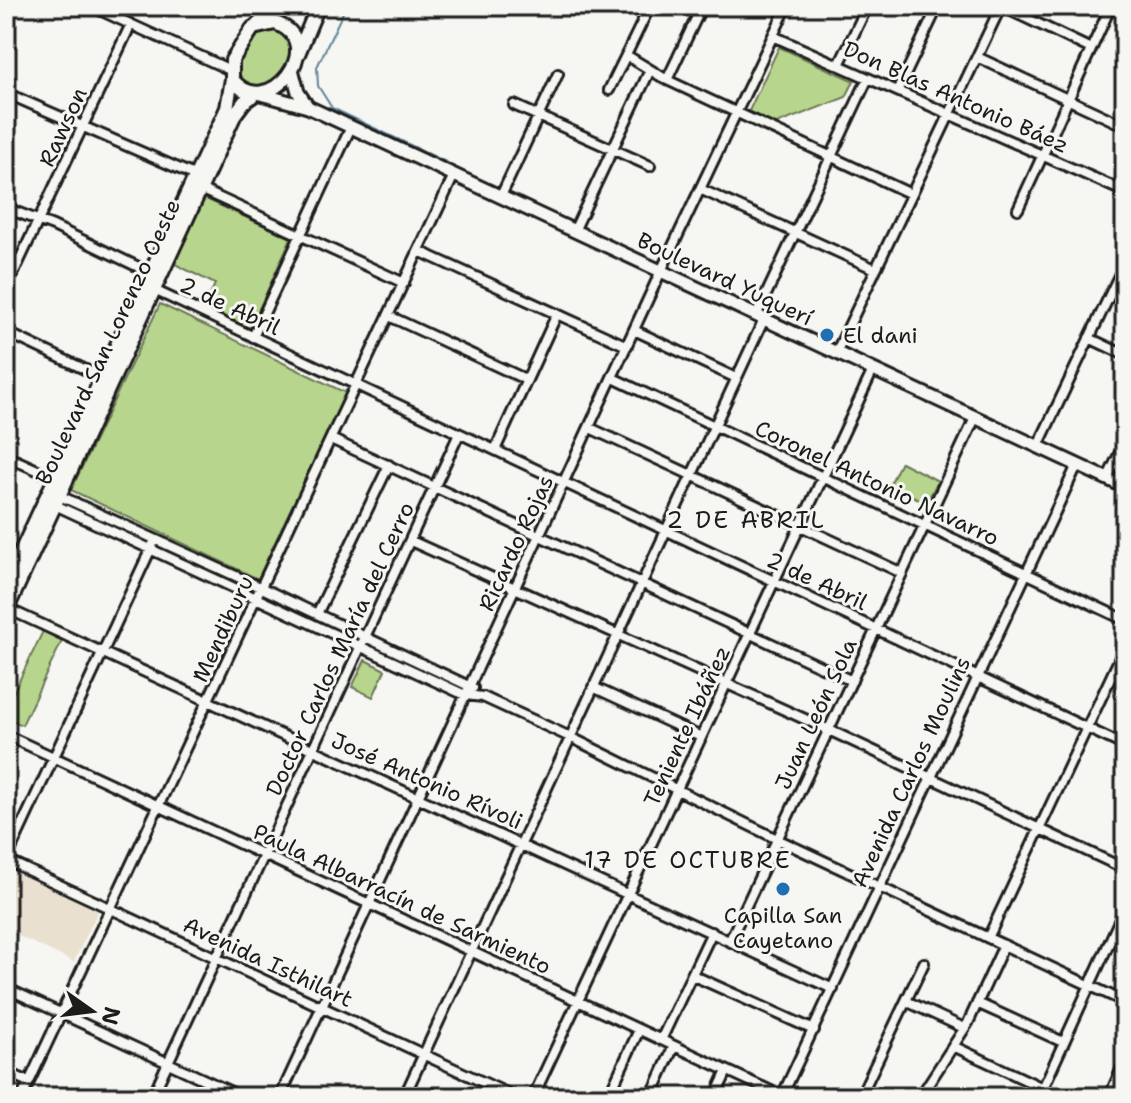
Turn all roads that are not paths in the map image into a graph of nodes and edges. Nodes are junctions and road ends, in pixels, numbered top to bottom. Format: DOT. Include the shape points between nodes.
graph roads {
  1 [pos="91,6"];
  2 [pos="277,6"];
  3 [pos="318,6"];
  4 [pos="650,6"];
  5 [pos="702,6"];
  6 [pos="787,6"];
  7 [pos="938,6"];
  8 [pos="1001,6"];
  9 [pos="1112,6"];
  10 [pos="865,11"];
  11 [pos="1125,12"];
  12 [pos="131,24"];
  13 [pos="253,28"];
  14 [pos="773,36"];
  15 [pos="1091,49"];
  16 [pos="298,54"];
  17 [pos="626,55"];
  18 [pos="977,57"];
  19 [pos="839,65"];
  20 [pos="292,69"];
  21 [pos="650,70"];
  22 [pos="558,74"];
  23 [pos="231,75"];
  24 [pos="868,78"];
  25 [pos="667,80"];
  26 [pos="609,90"];
  27 [pos="898,90"];
  28 [pos="6,93"];
  29 [pos="257,95"];
  30 [pos="1068,99"];
  31 [pos="514,105"];
  32 [pos="308,107"];
  33 [pos="950,113"];
  34 [pos="737,114"];
  35 [pos="538,116"];
  36 [pos="1124,122"];
  37 [pos="84,127"];
  38 [pos="351,127"];
  39 [pos="612,150"];
  40 [pos="1041,154"];
  41 [pos="831,158"];
  42 [pos="650,166"];
  43 [pos="454,175"];
  44 [pos="198,183"];
  45 [pos="700,189"];
  46 [pos="1125,192"];
  47 [pos="911,194"];
  48 [pos="501,196"];
  49 [pos="6,208"];
  50 [pos="1018,209"];
  51 [pos="38,221"];
  52 [pos="574,231"];
  53 [pos="795,233"];
  54 [pos="301,235"];
  55 [pos="419,251"];
  56 [pos="1125,263"];
  57 [pos="875,269"];
  58 [pos="661,271"];
  59 [pos="155,275"];
  60 [pos="404,283"];
  61 [pos="150,288"];
  62 [pos="6,289"];
  63 [pos="557,314"];
  64 [pos="389,316"];
  65 [pos="760,317"];
  66 [pos="634,330"];
  67 [pos="6,332"];
  68 [pos="253,337"];
  69 [pos="1089,338"];
  70 [pos="627,346"];
  71 [pos="836,353"];
  72 [pos="1125,355"];
  73 [pos="873,370"];
  74 [pos="613,378"];
  75 [pos="736,378"];
  76 [pos="107,380"];
  77 [pos="527,380"];
  78 [pos="356,385"];
  79 [pos="975,418"];
  80 [pos="714,426"];
  81 [pos="590,428"];
  82 [pos="459,434"];
  83 [pos="331,439"];
  84 [pos="1125,442"];
  85 [pos="1038,446"];
  86 [pos="495,450"];
  87 [pos="6,456"];
  88 [pos="389,465"];
  89 [pos="1077,465"];
  90 [pos="692,474"];
  91 [pos="823,477"];
  92 [pos="55,478"];
  93 [pos="1107,479"];
  94 [pos="564,483"];
  95 [pos="435,487"];
  96 [pos="1125,487"];
  97 [pos="52,498"];
  98 [pos="925,525"];
  99 [pos="800,526"];
  100 [pos="665,530"];
  101 [pos="540,536"];
  102 [pos="155,540"];
  103 [pos="411,541"];
  104 [pos="151,549"];
  105 [pos="902,573"];
  106 [pos="1027,573"];
  107 [pos="774,581"];
  108 [pos="641,582"];
  109 [pos="516,587"];
  110 [pos="9,588"];
  111 [pos="262,588"];
  112 [pos="257,599"];
  113 [pos="6,609"];
  114 [pos="317,614"];
  115 [pos="1125,620"];
  116 [pos="876,629"];
  117 [pos="750,633"];
  118 [pos="617,635"];
  119 [pos="365,637"];
  120 [pos="360,647"];
  121 [pos="1125,647"];
  122 [pos="102,652"];
  123 [pos="978,677"];
  124 [pos="852,681"];
  125 [pos="726,684"];
  126 [pos="470,685"];
  127 [pos="593,687"];
  128 [pos="465,695"];
  129 [pos="483,697"];
  130 [pos="209,701"];
  131 [pos="1086,728"];
  132 [pos="829,730"];
  133 [pos="6,735"];
  134 [pos="570,737"];
  135 [pos="701,737"];
  136 [pos="1125,746"];
  137 [pos="314,749"];
  138 [pos="54,757"];
  139 [pos="931,778"];
  140 [pos="677,789"];
  141 [pos="419,797"];
  142 [pos="159,807"];
  143 [pos="1039,828"];
  144 [pos="777,839"];
  145 [pos="520,843"];
  146 [pos="265,855"];
  147 [pos="6,860"];
  148 [pos="1125,869"];
  149 [pos="879,887"];
  150 [pos="628,893"];
  151 [pos="371,905"];
  152 [pos="1125,908"];
  153 [pos="111,909"];
  154 [pos="712,932"];
  155 [pos="988,938"];
  156 [pos="730,940"];
  157 [pos="1004,945"];
  158 [pos="470,951"];
  159 [pos="216,958"];
  160 [pos="924,963"];
  161 [pos="692,975"];
  162 [pos="1089,986"];
  163 [pos="6,988"];
  164 [pos="833,989"];
  165 [pos="577,1000"];
  166 [pos="906,1001"];
  167 [pos="1125,1002"];
  168 [pos="977,1003"];
  169 [pos="322,1007"];
  170 [pos="61,1013"];
  171 [pos="964,1028"];
  172 [pos="639,1030"];
  173 [pos="814,1030"];
  174 [pos="661,1040"];
  175 [pos="1063,1042"];
  176 [pos="674,1046"];
  177 [pos="953,1046"];
  178 [pos="424,1054"];
  179 [pos="1125,1061"];
  180 [pos="167,1063"];
  181 [pos="727,1071"];
  182 [pos="6,1072"];
  183 [pos="29,1082"];
  184 [pos="1041,1093"];
  185 [pos="921,1095"];
  186 [pos="22,1097"];
  187 [pos="152,1097"];
  188 [pos="242,1097"];
  189 [pos="280,1097"];
  190 [pos="404,1097"];
  191 [pos="515,1097"];
  192 [pos="533,1097"];
  193 [pos="608,1097"];
  194 [pos="651,1097"];
  195 [pos="715,1097"];
  196 [pos="783,1097"];
  197 [pos="860,1097"];
  198 [pos="933,1097"];
  199 [pos="1062,1097"];
  200 [pos="1109,1097"];
  1 -- 12 [label="street"];
  2 -- 13 [label="main road"];
  3 -- 16 [label="main road"];
  4 -- 17 [label="street"];
  5 -- 25 [label="street"];
  6 -- 14 [label="street, Ricardo Rojas"];
  7 -- 27 [label="street"];
  8 -- 15 [label="street"];
  8 -- 18 [label="street"];
  9 -- 11 [label="street"];
  9 -- 15 [label="street"];
  10 -- 19 [label="street"];
  12 -- 23 [label="street"];
  12 -- 37 [label="street, Rawson"];
  13 -- 16 [label="main road" via="275,23 286,27"];
  13 -- 23 [label="main road" via="238,49"];
  14 -- 19 [label="street, Don Blas Antonio Báez"];
  14 -- 34 [label="street, Ricardo Rojas"];
  15 -- 30 [label="street"];
  16 -- 20 [label="main road"];
  17 -- 21 [label="street"];
  17 -- 26 [label="street"];
  18 -- 30 [label="street"];
  18 -- 33 [label="street"];
  19 -- 24 [label="street, Don Blas Antonio Báez"];
  20 -- 29 [label="main road"];
  20 -- 32 [label="main road"];
  21 -- 25 [label="street"];
  21 -- 39 [label="street"];
  22 -- 35 [label="street"];
  23 -- 29 [label="main road" via="241,89"];
  23 -- 44 [label="main road, Boulevard San Lorenzo Oeste" via="227,108"];
  24 -- 27 [label="street, Don Blas Antonio Báez"];
  24 -- 41 [label="street"];
  25 -- 34 [label="street"];
  27 -- 33 [label="street, Don Blas Antonio Báez"];
  28 -- 37 [label="street"];
  29 -- 32 [label="main road, Boulevard Yuquerí"];
  29 -- 44 [label="main road, Boulevard San Lorenzo Oeste" via="235,114"];
  30 -- 36 [label="street"];
  30 -- 40 [label="street"];
  31 -- 35 [label="street"];
  32 -- 38 [label="main road, Boulevard Yuquerí"];
  33 -- 40 [label="street, Don Blas Antonio Báez"];
  33 -- 47 [label="street"];
  34 -- 41 [label="street"];
  34 -- 45 [label="street, Ricardo Rojas"];
  35 -- 39 [label="street"];
  35 -- 48 [label="street"];
  37 -- 44 [label="street"];
  37 -- 51 [label="street, Rawson"];
  38 -- 43 [label="main road, Boulevard Yuquerí"];
  38 -- 54 [label="street"];
  39 -- 42 [label="street"];
  39 -- 52 [label="street"];
  40 -- 46 [label="street, Don Blas Antonio Báez"];
  40 -- 50 [label="street"];
  41 -- 47 [label="street"];
  41 -- 53 [label="street"];
  43 -- 48 [label="main road, Boulevard Yuquerí"];
  43 -- 55 [label="street, Mendiburu"];
  44 -- 54 [label="street"];
  44 -- 59 [label="main road, Boulevard San Lorenzo Oeste"];
  45 -- 53 [label="street"];
  45 -- 58 [label="street, Ricardo Rojas"];
  47 -- 57 [label="street"];
  48 -- 52 [label="main road, Boulevard Yuquerí"];
  49 -- 51 [label="street, 2 de Abril"];
  51 -- 59 [label="street, 2 de Abril"];
  51 -- 62 [label="street, Rawson"];
  52 -- 58 [label="main road, Boulevard Yuquerí"];
  53 -- 57 [label="street"];
  53 -- 65 [label="street"];
  54 -- 60 [label="street"];
  54 -- 68 [label="street"];
  55 -- 60 [label="street, Mendiburu"];
  55 -- 63 [label="street"];
  56 -- 69 [label="street"];
  57 -- 71 [label="street"];
  58 -- 65 [label="main road, Boulevard Yuquerí"];
  58 -- 66 [label="street, Ricardo Rojas"];
  59 -- 61 [label="main road, Boulevard San Lorenzo Oeste"];
  60 -- 64 [label="street, Mendiburu"];
  61 -- 68 [label="street, 2 de Abril"];
  61 -- 76 [label="main road, Boulevard San Lorenzo Oeste"];
  63 -- 70 [label="street"];
  63 -- 77 [label="street"];
  64 -- 77 [label="street"];
  64 -- 78 [label="street, Mendiburu"];
  65 -- 71 [label="main road, Boulevard Yuquerí"];
  65 -- 75 [label="street"];
  66 -- 70 [label="street, Ricardo Rojas"];
  66 -- 75 [label="street"];
  67 -- 76 [label="street"];
  68 -- 78 [label="street, 2 de Abril"];
  69 -- 72 [label="street"];
  69 -- 85 [label="street"];
  70 -- 74 [label="street, Ricardo Rojas"];
  71 -- 73 [label="main road, Boulevard Yuquerí"];
  73 -- 79 [label="main road, Boulevard Yuquerí"];
  73 -- 91 [label="street, Teniente Ibáñez"];
  74 -- 80 [label="street, Coronel Antonio Navarro"];
  74 -- 81 [label="street, Ricardo Rojas"];
  75 -- 80 [label="street"];
  76 -- 92 [label="main road, Boulevard San Lorenzo Oeste"];
  76 -- 97 [label="main road, Boulevard San Lorenzo Oeste"];
  77 -- 86 [label="street"];
  78 -- 82 [label="street, 2 de Abril"];
  78 -- 83 [label="street, Mendiburu"];
  79 -- 85 [label="main road, Boulevard Yuquerí"];
  79 -- 98 [label="street, Juan León Sola"];
  80 -- 90 [label="street"];
  80 -- 91 [label="street, Coronel Antonio Navarro"];
  81 -- 90 [label="street"];
  81 -- 94 [label="street, Ricardo Rojas"];
  82 -- 86 [label="street, 2 de Abril"];
  82 -- 95 [label="street, Doctor Carlos María del Cerro"];
  83 -- 88 [label="street"];
  83 -- 111 [label="street, Mendiburu"];
  84 -- 93 [label="street"];
  85 -- 89 [label="main road, Boulevard Yuquerí"];
  86 -- 94 [label="street, 2 de Abril"];
  87 -- 92 [label="street"];
  88 -- 95 [label="street"];
  88 -- 114 [label="street"];
  89 -- 93 [label="main road, Boulevard Yuquerí"];
  89 -- 106 [label="street, Avenida Carlos Moulins"];
  90 -- 99 [label="street"];
  90 -- 100 [label="street"];
  91 -- 98 [label="street, Coronel Antonio Navarro"];
  91 -- 99 [label="street, Teniente Ibáñez"];
  92 -- 97 [label="main road, Boulevard San Lorenzo Oeste"];
  93 -- 96 [label="main road, Boulevard Yuquerí"];
  94 -- 100 [label="street, 2 de Abril"];
  94 -- 101 [label="street, Ricardo Rojas"];
  95 -- 101 [label="street"];
  95 -- 103 [label="street, Doctor Carlos María del Cerro"];
  97 -- 102 [label="street"];
  97 -- 104 [label="street"];
  97 -- 110 [label="main road, Boulevard San Lorenzo Oeste"];
  98 -- 105 [label="street, Juan León Sola"];
  98 -- 106 [label="street, Coronel Antonio Navarro"];
  99 -- 105 [label="street"];
  99 -- 107 [label="street, Teniente Ibáñez"];
  100 -- 107 [label="street, 2 de Abril"];
  100 -- 108 [label="street"];
  101 -- 108 [label="street"];
  101 -- 109 [label="street, Ricardo Rojas"];
  102 -- 104 [label="street"];
  102 -- 111 [label="street"];
  103 -- 109 [label="street"];
  103 -- 119 [label="street, Doctor Carlos María del Cerro"];
  104 -- 112 [label="street"];
  104 -- 122 [label="street"];
  105 -- 116 [label="street, Juan León Sola"];
  106 -- 115 [label="street, Coronel Antonio Navarro"];
  106 -- 123 [label="street, Avenida Carlos Moulins"];
  107 -- 116 [label="street, 2 de Abril"];
  107 -- 117 [label="street, Teniente Ibáñez"];
  108 -- 117 [label="street"];
  108 -- 118 [label="street"];
  109 -- 118 [label="street"];
  109 -- 126 [label="street, Ricardo Rojas"];
  110 -- 113 [label="main road, Boulevard San Lorenzo Oeste"];
  111 -- 112 [label="street, Mendiburu"];
  111 -- 114 [label="street"];
  112 -- 120 [label="street"];
  112 -- 130 [label="street, Mendiburu"];
  113 -- 122 [label="street, José Antonio Rívoli"];
  114 -- 119 [label="street"];
  116 -- 123 [label="street, 2 de Abril"];
  116 -- 124 [label="street, Juan León Sola"];
  117 -- 124 [label="street"];
  117 -- 125 [label="street, Teniente Ibáñez"];
  118 -- 125 [label="street"];
  118 -- 127 [label="street"];
  119 -- 120 [label="street, Doctor Carlos María del Cerro"];
  119 -- 126 [label="street"];
  120 -- 128 [label="street"];
  120 -- 137 [label="street, Doctor Carlos María del Cerro"];
  121 -- 131 [label="street"];
  122 -- 130 [label="street, José Antonio Rívoli"];
  122 -- 138 [label="street"];
  123 -- 131 [label="street, 2 de Abril"];
  123 -- 139 [label="street, Avenida Carlos Moulins"];
  124 -- 132 [label="street, Juan León Sola"];
  125 -- 132 [label="street"];
  125 -- 135 [label="street, Teniente Ibáñez"];
  126 -- 128 [label="street, Ricardo Rojas"];
  126 -- 129 [label="street"];
  127 -- 134 [label="street"];
  127 -- 135 [label="street"];
  128 -- 129 [label="street"];
  128 -- 141 [label="street, Ricardo Rojas"];
  129 -- 134 [label="street"];
  130 -- 137 [label="street, José Antonio Rívoli"];
  130 -- 142 [label="street, Mendiburu"];
  131 -- 136 [label="street, 2 de Abril"];
  131 -- 143 [label="street"];
  132 -- 139 [label="street"];
  132 -- 144 [label="street, Juan León Sola"];
  133 -- 138 [label="street, Paula Albarracín de Sarmiento"];
  134 -- 140 [label="street"];
  134 -- 145 [label="street"];
  135 -- 140 [label="street, Teniente Ibáñez"];
  137 -- 141 [label="street, José Antonio Rívoli"];
  137 -- 146 [label="street, Doctor Carlos María del Cerro"];
  138 -- 142 [label="street, Paula Albarracín de Sarmiento"];
  138 -- 147 [label="street"];
  139 -- 143 [label="street"];
  139 -- 149 [label="street, Avenida Carlos Moulins"];
  140 -- 144 [label="street"];
  140 -- 150 [label="street, Teniente Ibáñez"];
  141 -- 145 [label="street, José Antonio Rívoli"];
  141 -- 151 [label="street, Ricardo Rojas"];
  142 -- 146 [label="street, Paula Albarracín de Sarmiento"];
  142 -- 153 [label="street, Mendiburu"];
  143 -- 148 [label="street"];
  143 -- 155 [label="street"];
  144 -- 149 [label="street"];
  144 -- 156 [label="street, Juan León Sola"];
  145 -- 150 [label="street, José Antonio Rívoli"];
  145 -- 158 [label="street"];
  146 -- 151 [label="street, Paula Albarracín de Sarmiento"];
  146 -- 159 [label="street, Doctor Carlos María del Cerro"];
  147 -- 153 [label="street, Avenida Isthilart"];
  149 -- 155 [label="street"];
  149 -- 164 [label="street, Avenida Carlos Moulins"];
  150 -- 154 [label="street, José Antonio Rívoli"];
  150 -- 165 [label="street, Teniente Ibáñez"];
  151 -- 158 [label="street, Paula Albarracín de Sarmiento"];
  151 -- 169 [label="street, Ricardo Rojas"];
  152 -- 162 [label="street"];
  153 -- 159 [label="street, Avenida Isthilart"];
  153 -- 170 [label="street, Mendiburu"];
  154 -- 156 [label="street, José Antonio Rívoli"];
  154 -- 161 [label="street"];
  155 -- 157 [label="street"];
  156 -- 164 [label="street, José Antonio Rívoli"];
  157 -- 162 [label="street"];
  157 -- 168 [label="street"];
  158 -- 165 [label="street, Paula Albarracín de Sarmiento"];
  158 -- 178 [label="street"];
  159 -- 169 [label="street, Avenida Isthilart"];
  159 -- 180 [label="street, Doctor Carlos María del Cerro"];
  160 -- 166 [label="street"];
  161 -- 173 [label="street"];
  161 -- 174 [label="street"];
  162 -- 167 [label="street"];
  162 -- 175 [label="street"];
  163 -- 170 [label="street"];
  164 -- 173 [label="street, Avenida Carlos Moulins"];
  165 -- 172 [label="street, Paula Albarracín de Sarmiento"];
  165 -- 192 [label="street, Teniente Ibáñez"];
  166 -- 171 [label="street"];
  166 -- 197 [label="street"];
  168 -- 171 [label="street"];
  168 -- 175 [label="street"];
  169 -- 178 [label="street, Avenida Isthilart"];
  169 -- 189 [label="street, Ricardo Rojas"];
  170 -- 180 [label="street"];
  170 -- 183 [label="street, Mendiburu"];
  171 -- 177 [label="street"];
  172 -- 174 [label="street, Paula Albarracín de Sarmiento"];
  172 -- 193 [label="street"];
  173 -- 196 [label="street, Avenida Carlos Moulins"];
  174 -- 176 [label="street, Paula Albarracín de Sarmiento"];
  175 -- 184 [label="street"];
  176 -- 181 [label="street, Paula Albarracín de Sarmiento"];
  176 -- 194 [label="street"];
  177 -- 184 [label="street"];
  177 -- 185 [label="street"];
  178 -- 190 [label="street"];
  178 -- 191 [label="street, Avenida Isthilart"];
  179 -- 200 [label="street"];
  180 -- 187 [label="street, Doctor Carlos María del Cerro"];
  180 -- 188 [label="street"];
  181 -- 195 [label="street"];
  181 -- 196 [label="street, Paula Albarracín de Sarmiento"];
  182 -- 183 [label="street"];
  183 -- 186 [label="street, Mendiburu"];
  184 -- 199 [label="street"];
  185 -- 198 [label="street"];
}
